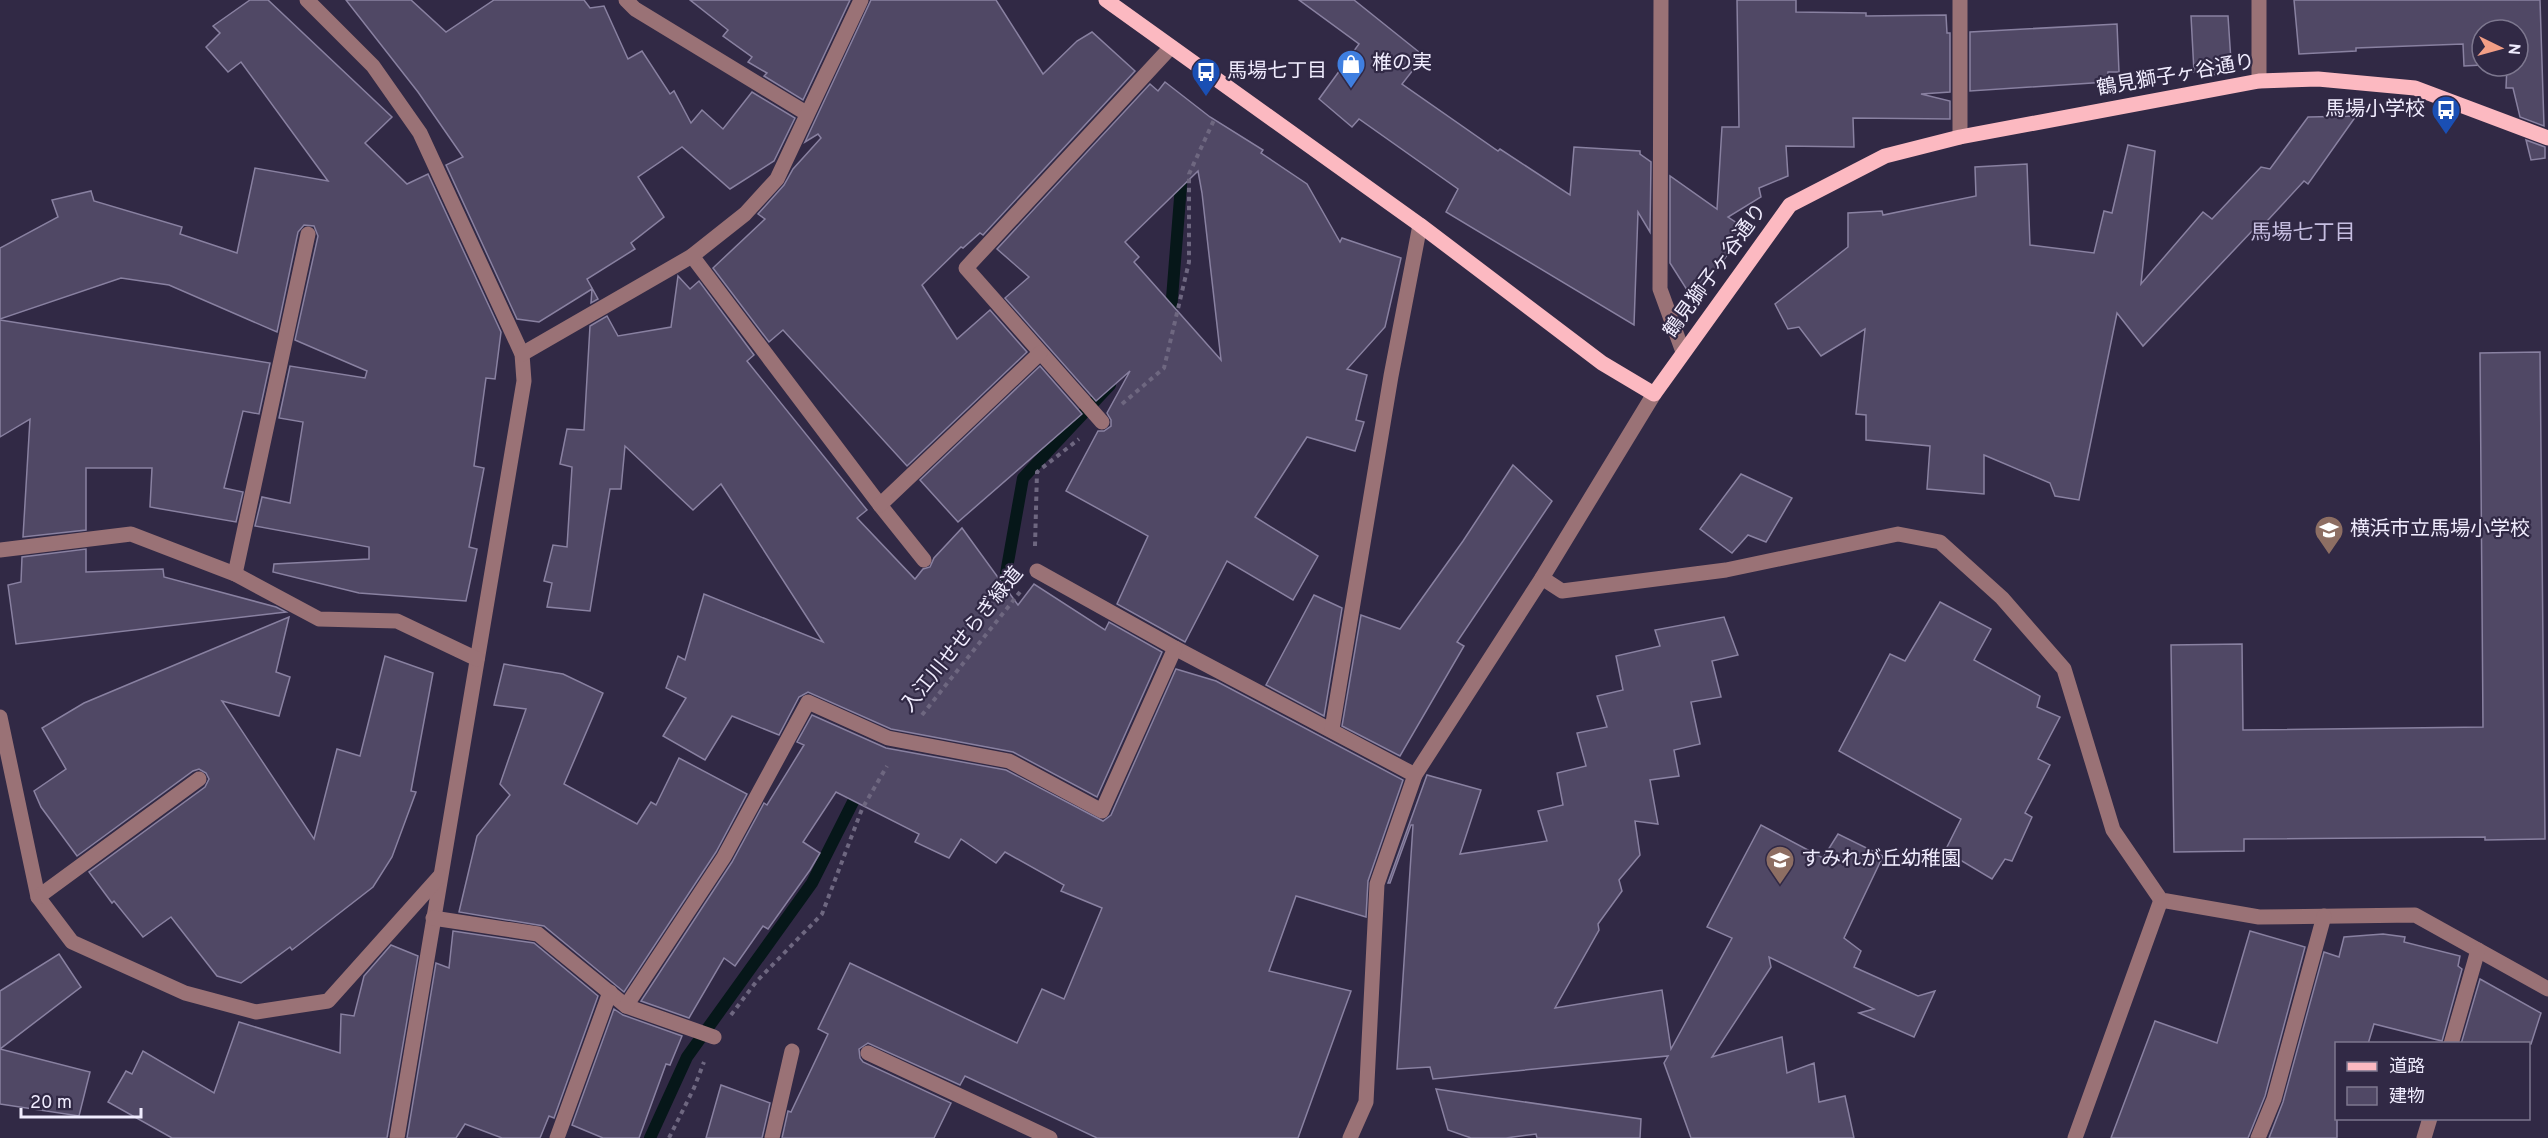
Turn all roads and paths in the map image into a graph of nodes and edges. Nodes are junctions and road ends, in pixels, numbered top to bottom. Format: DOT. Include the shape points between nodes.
graph roads {
  1 [pos="307,0"];
  2 [pos="626,0"];
  3 [pos="861,0"];
  4 [pos="1106,0"];
  5 [pos="1661,0"];
  6 [pos="1960,0"];
  7 [pos="2259,0"];
  8 [pos="1171,47"];
  9 [pos="2259,81"];
  10 [pos="806,113"];
  11 [pos="1214,120"];
  12 [pos="1960,137"];
  13 [pos="2548,138"];
  14 [pos="1420,225"];
  15 [pos="308,234"];
  16 [pos="692,256"];
  17 [pos="1683,352"];
  18 [pos="1040,353"];
  19 [pos="522,354"];
  20 [pos="1654,394"];
  21 [pos="1102,422"];
  22 [pos="880,505"];
  23 [pos="0,550"];
  24 [pos="924,560"];
  25 [pos="1037,571"];
  26 [pos="235,574"];
  27 [pos="1542,578"];
  28 [pos="1175,648"];
  29 [pos="477,659"];
  30 [pos="0,717"];
  31 [pos="1332,729"];
  32 [pos="902,740"];
  33 [pos="1415,776"];
  34 [pos="199,779"];
  35 [pos="440,876"];
  36 [pos="38,897"];
  37 [pos="2161,900"];
  38 [pos="2324,916"];
  39 [pos="433,918"];
  40 [pos="2478,950"];
  41 [pos="2548,989"];
  42 [pos="610,992"];
  43 [pos="626,1006"];
  44 [pos="714,1037"];
  45 [pos="2452,1042"];
  46 [pos="792,1052"];
  47 [pos="868,1053"];
  48 [pos="2430,1120"];
  49 [pos="397,1138"];
  50 [pos="557,1138"];
  51 [pos="669,1138"];
  52 [pos="772,1138"];
  53 [pos="1050,1138"];
  54 [pos="1350,1138"];
  55 [pos="2075,1138"];
  56 [pos="2258,1138"];
  57 [pos="2424,1138"];
  1 -- 19 [label="street" via="373,66 420,133"];
  2 -- 10 [label="street"];
  3 -- 10 [label="street"];
  4 -- 8 [label="main road"];
  5 -- 17 [label="street" via="1660,289"];
  6 -- 12 [label="street"];
  7 -- 9 [label="street"];
  8 -- 14 [label="main road"];
  8 -- 18 [label="street" via="966,268"];
  9 -- 12 [label="main road, 鶴見獅子ヶ谷通り"];
  9 -- 13 [label="main road, 鶴見獅子ヶ谷通り" via="2318,79 2415,88"];
  10 -- 16 [label="street" via="777,178 745,214"];
  11 -- 21 [label="path, 入江川せせらぎ緑道" via="1189,174 1189,262 1164,368"];
  12 -- 17 [label="main road, 鶴見獅子ヶ谷通り" via="1886,156 1790,205"];
  14 -- 20 [label="main road" via="1602,363"];
  14 -- 31 [label="street" via="1390,376"];
  15 -- 26 [label="street"];
  16 -- 19 [label="street"];
  16 -- 22 [label="street"];
  17 -- 20 [label="main road, 鶴見獅子ヶ谷通り"];
  18 -- 21 [label="street"];
  18 -- 22 [label="street"];
  19 -- 29 [label="street" via="524,381"];
  20 -- 27 [label="street"];
  21 -- 25 [label="path, 入江川せせらぎ緑道" via="1037,472"];
  22 -- 24 [label="street"];
  23 -- 26 [label="street" via="131,534"];
  25 -- 28 [label="street"];
  25 -- 32 [label="path, 入江川せせらぎ緑道"];
  26 -- 29 [label="street" via="319,619 397,621"];
  27 -- 33 [label="street"];
  27 -- 37 [label="street" via="1562,591 1726,570 1898,534 1940,542 2001,598 2064,669 2113,830"];
  28 -- 31 [label="street"];
  28 -- 32 [label="street" via="1102,811 1009,761"];
  29 -- 35 [label="street"];
  30 -- 36 [label="street"];
  31 -- 33 [label="street"];
  32 -- 43 [label="street" via="888,738 808,702 724,857"];
  32 -- 44 [label="path, 入江川せせらぎ緑道" via="862,809 822,914 756,982"];
  33 -- 54 [label="street" via="1377,884 1366,1102"];
  34 -- 36 [label="street"];
  35 -- 36 [label="street" via="328,1000 256,1012 184,993 72,942"];
  35 -- 39 [label="street"];
  37 -- 38 [label="street" via="2259,917"];
  37 -- 55 [label="street"];
  38 -- 40 [label="street" via="2415,915"];
  38 -- 56 [label="street" via="2274,1099"];
  39 -- 42 [label="street" via="538,934"];
  39 -- 49 [label="street"];
  40 -- 41 [label="street"];
  40 -- 45 [label="street"];
  42 -- 43 [label="street"];
  42 -- 50 [label="street"];
  43 -- 44 [label="street"];
  44 -- 51 [label="path, 入江川せせらぎ緑道"];
  46 -- 52 [label="street"];
  47 -- 53 [label="street"];
  48 -- 57 [label="street"];
}
